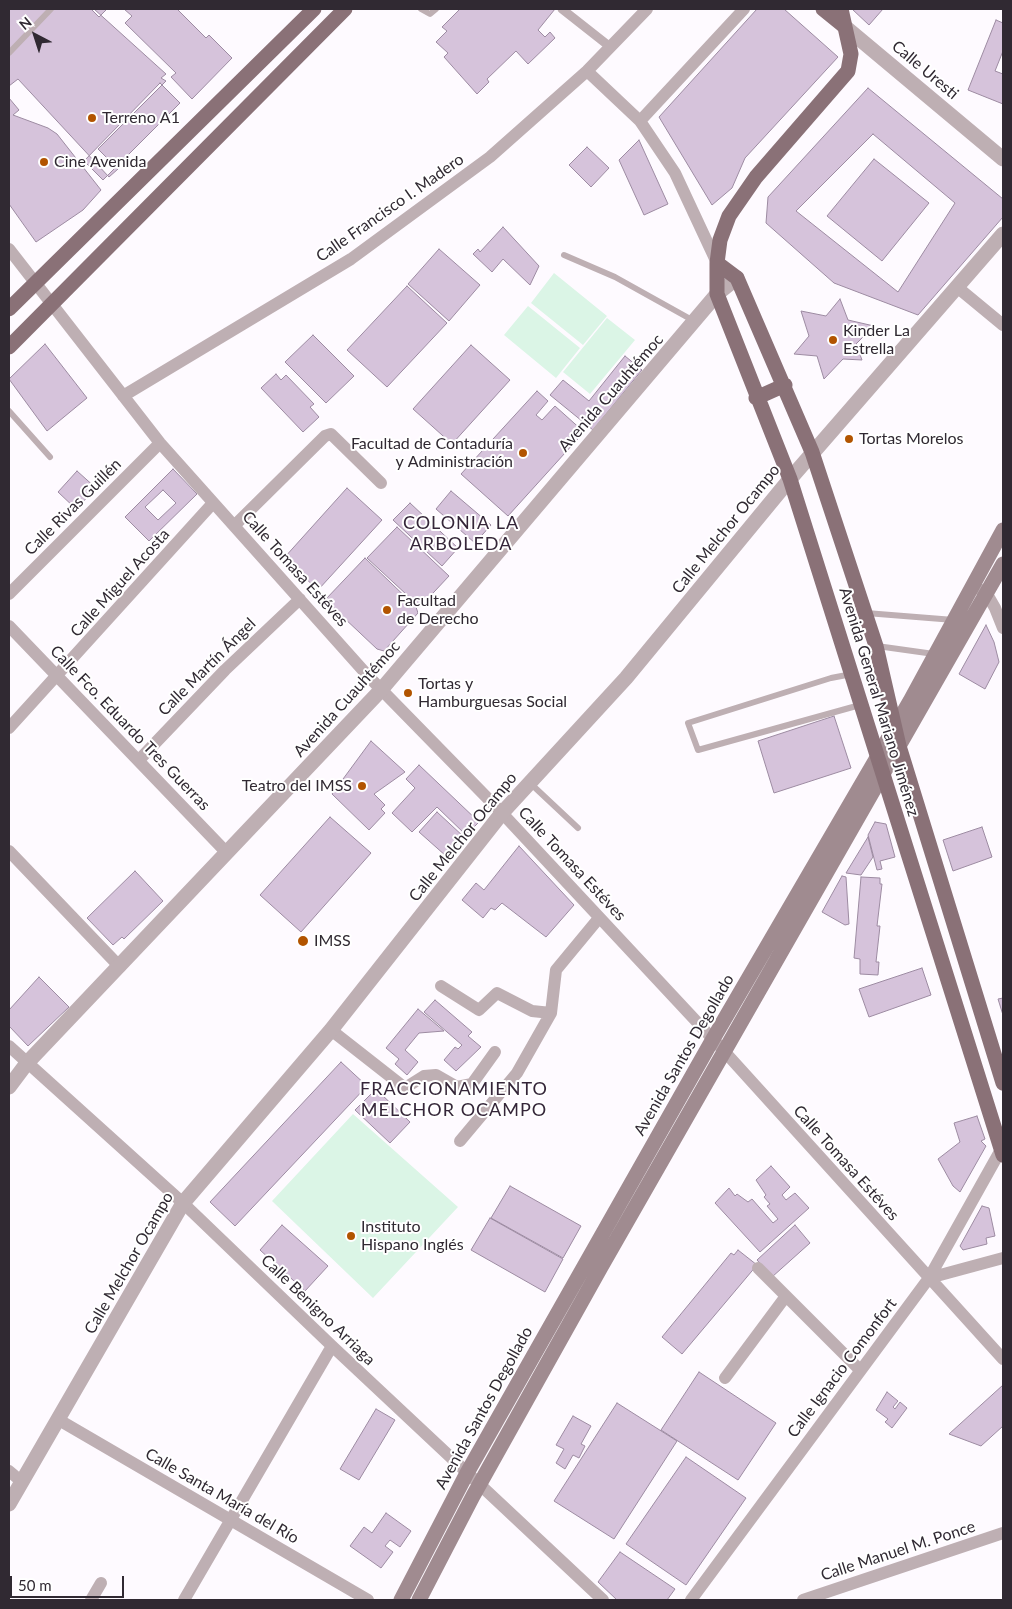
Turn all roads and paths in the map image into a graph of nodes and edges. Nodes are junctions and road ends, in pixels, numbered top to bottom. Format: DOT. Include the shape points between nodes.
graph roads {
  1 [pos="51,9"];
  2 [pos="314,9"];
  3 [pos="345,9"];
  4 [pos="421,9"];
  5 [pos="436,9"];
  6 [pos="562,9"];
  7 [pos="646,9"];
  8 [pos="744,9"];
  9 [pos="823,9"];
  10 [pos="841,9"];
  11 [pos="844,26"];
  12 [pos="609,46"];
  13 [pos="9,53"];
  14 [pos="587,71"];
  15 [pos="640,121"];
  16 [pos="1003,159"];
  17 [pos="1003,234"];
  18 [pos="9,248"];
  19 [pos="564,255"];
  20 [pos="717,263"];
  21 [pos="737,278"];
  22 [pos="34,283"];
  23 [pos="957,287"];
  24 [pos="717,294"];
  25 [pos="52,302"];
  26 [pos="9,309"];
  27 [pos="695,322"];
  28 [pos="1003,325"];
  29 [pos="9,347"];
  30 [pos="785,385"];
  31 [pos="123,396"];
  32 [pos="756,398"];
  33 [pos="9,411"];
  34 [pos="160,443"];
  35 [pos="812,452"];
  36 [pos="50,457"];
  37 [pos="790,479"];
  38 [pos="381,483"];
  39 [pos="213,503"];
  40 [pos="234,526"];
  41 [pos="1003,530"];
  42 [pos="1003,564"];
  43 [pos="973,584"];
  44 [pos="9,594"];
  45 [pos="987,594"];
  46 [pos="300,599"];
  47 [pos="865,613"];
  48 [pos="954,620"];
  49 [pos="9,626"];
  50 [pos="1003,628"];
  51 [pos="876,646"];
  52 [pos="935,654"];
  53 [pos="853,674"];
  54 [pos="58,676"];
  55 [pos="381,690"];
  56 [pos="863,704"];
  57 [pos="894,726"];
  58 [pos="9,728"];
  59 [pos="900,746"];
  60 [pos="878,754"];
  61 [pos="139,760"];
  62 [pos="883,776"];
  63 [pos="530,783"];
  64 [pos="502,813"];
  65 [pos="578,828"];
  66 [pos="9,851"];
  67 [pos="227,853"];
  68 [pos="599,918"];
  69 [pos="120,967"];
  70 [pos="441,986"];
  71 [pos="552,1013"];
  72 [pos="331,1030"];
  73 [pos="713,1039"];
  74 [pos="9,1046"];
  75 [pos="724,1051"];
  76 [pos="495,1052"];
  77 [pos="27,1063"];
  78 [pos="1003,1083"];
  79 [pos="9,1087"];
  80 [pos="460,1141"];
  81 [pos="1003,1150"];
  82 [pos="183,1203"];
  83 [pos="1003,1258"];
  84 [pos="758,1268"];
  85 [pos="929,1278"];
  86 [pos="786,1296"];
  87 [pos="332,1346"];
  88 [pos="1003,1359"];
  89 [pos="860,1370"];
  90 [pos="725,1378"];
  91 [pos="59,1420"];
  92 [pos="9,1471"];
  93 [pos="467,1473"];
  94 [pos="22,1482"];
  95 [pos="480,1484"];
  96 [pos="9,1504"];
  97 [pos="230,1518"];
  98 [pos="1003,1533"];
  99 [pos="101,1584"];
  100 [pos="91,1600"];
  101 [pos="184,1600"];
  102 [pos="368,1600"];
  103 [pos="401,1600"];
  104 [pos="419,1600"];
  105 [pos="603,1600"];
  106 [pos="691,1600"];
  107 [pos="803,1600"];
  1 -- 13 [label="lane"];
  2 -- 22 [label="main road"];
  3 -- 25 [label="main road"];
  4 -- 5 [label="lane" via="430,14"];
  6 -- 12 [label="street"];
  7 -- 12 [label="street, Calle Francisco I. Madero"];
  8 -- 15 [label="street"];
  9 -- 11 [label="main road, Calle Uresti"];
  10 -- 11 [label="main road"];
  11 -- 16 [label="street, Calle Uresti"];
  11 -- 20 [label="main road" via="851,54 848,71 756,177 729,216 720,240"];
  12 -- 14 [label="street, Calle Francisco I. Madero"];
  14 -- 15 [label="street, Avenida General Mariano Jiménez"];
  14 -- 31 [label="street, Calle Francisco I. Madero" via="490,157 351,259"];
  15 -- 20 [label="street, Avenida General Mariano Jiménez" via="675,173"];
  17 -- 23 [label="street, Calle Melchor Ocampo"];
  18 -- 22 [label="street, Calle Tomasa Estéves"];
  19 -- 27 [label="lane" via="615,277"];
  20 -- 21 [label="main road, Avenida General Mariano Jiménez"];
  20 -- 24 [label="main road, Avenida General Mariano Jiménez"];
  21 -- 24 [label="street, Avenida Cuauhtémoc"];
  21 -- 30 [label="main road, Avenida General Mariano Jiménez"];
  22 -- 25 [label="street, Calle Tomasa Estéves"];
  22 -- 26 [label="main road"];
  23 -- 28 [label="street"];
  23 -- 35 [label="street, Calle Melchor Ocampo"];
  24 -- 27 [label="street, Avenida Cuauhtémoc"];
  24 -- 32 [label="main road, Avenida General Mariano Jiménez"];
  25 -- 29 [label="main road"];
  25 -- 31 [label="street, Calle Tomasa Estéves"];
  27 -- 55 [label="street, Avenida Cuauhtémoc"];
  30 -- 32 [label="main road"];
  30 -- 35 [label="main road, Avenida General Mariano Jiménez"];
  31 -- 34 [label="street, Calle Tomasa Estéves"];
  32 -- 37 [label="main road, Avenida General Mariano Jiménez"];
  33 -- 36 [label="lane"];
  34 -- 39 [label="street, Calle Tomasa Estéves"];
  34 -- 44 [label="street, Calle Rivas Guillén"];
  35 -- 37 [label="street, Calle Melchor Ocampo"];
  35 -- 47 [label="main road, Avenida General Mariano Jiménez"];
  37 -- 53 [label="main road, Avenida General Mariano Jiménez"];
  37 -- 63 [label="street, Calle Melchor Ocampo" via="626,678"];
  38 -- 40 [label="street" via="331,434 325,436"];
  39 -- 40 [label="street, Calle Tomasa Estéves"];
  39 -- 54 [label="street, Calle Miguel Acosta"];
  40 -- 46 [label="street, Calle Tomasa Estéves"];
  41 -- 43 [label="main road, Avenida Santos Degollado"];
  42 -- 45 [label="main road, Avenida Santos Degollado"];
  43 -- 45 [label="street"];
  43 -- 48 [label="main road, Avenida Santos Degollado"];
  45 -- 50 [label="street"];
  45 -- 59 [label="main road, Avenida Santos Degollado"];
  46 -- 55 [label="street, Calle Tomasa Estéves"];
  46 -- 61 [label="street, Calle Martín Ángel" via="225,670"];
  47 -- 48 [label="lane"];
  47 -- 51 [label="main road, Avenida General Mariano Jiménez"];
  48 -- 52 [label="main road, Avenida Santos Degollado"];
  49 -- 54 [label="street, Calle Fco. Eduardo Tres Guerras"];
  51 -- 52 [label="lane"];
  51 -- 57 [label="main road, Avenida General Mariano Jiménez"];
  52 -- 57 [label="main road, Avenida Santos Degollado"];
  53 -- 56 [label="main road, Avenida General Mariano Jiménez"];
  53 -- 56 [label="lane" via="688,723 698,750"];
  54 -- 58 [label="street, Calle Miguel Acosta"];
  54 -- 61 [label="street, Calle Fco. Eduardo Tres Guerras"];
  55 -- 64 [label="street, Calle Tomasa Estéves"];
  55 -- 67 [label="street, Avenida Cuauhtémoc"];
  56 -- 60 [label="main road, Avenida General Mariano Jiménez"];
  57 -- 59 [label="main road, Avenida General Mariano Jiménez"];
  57 -- 60 [label="main road, Avenida Santos Degollado"];
  59 -- 62 [label="main road, Avenida Santos Degollado"];
  59 -- 78 [label="main road, Avenida General Mariano Jiménez"];
  60 -- 62 [label="main road, Avenida General Mariano Jiménez"];
  60 -- 73 [label="main road, Avenida Santos Degollado"];
  61 -- 67 [label="street, Calle Fco. Eduardo Tres Guerras"];
  62 -- 75 [label="main road, Avenida Santos Degollado"];
  62 -- 81 [label="main road, Avenida General Mariano Jiménez"];
  63 -- 64 [label="street, Calle Melchor Ocampo"];
  63 -- 65 [label="lane"];
  64 -- 68 [label="street, Calle Tomasa Estéves"];
  64 -- 72 [label="street, Calle Melchor Ocampo"];
  66 -- 69 [label="street"];
  67 -- 69 [label="street, Avenida Cuauhtémoc"];
  68 -- 71 [label="street" via="556,970"];
  68 -- 73 [label="street, Calle Tomasa Estéves"];
  69 -- 77 [label="street, Avenida Cuauhtémoc"];
  70 -- 71 [label="street" via="479,1010 497,993 532,1011"];
  71 -- 80 [label="street" via="517,1073"];
  72 -- 76 [label="street" via="405,1088 424,1076 436,1075 457,1087 472,1084"];
  72 -- 82 [label="street, Calle Melchor Ocampo"];
  73 -- 75 [label="street, Calle Tomasa Estéves"];
  73 -- 93 [label="main road, Avenida Santos Degollado"];
  74 -- 77 [label="street, Calle Benigno Arriaga"];
  75 -- 85 [label="street, Calle Tomasa Estéves"];
  75 -- 95 [label="main road, Avenida Santos Degollado"];
  77 -- 79 [label="street, Avenida Cuauhtémoc"];
  77 -- 82 [label="street, Calle Benigno Arriaga"];
  81 -- 85 [label="street, Calle Ignacio Comonfort"];
  82 -- 87 [label="street, Calle Benigno Arriaga"];
  82 -- 91 [label="street, Calle Melchor Ocampo"];
  83 -- 85 [label="street"];
  84 -- 86 [label="street"];
  85 -- 88 [label="street, Calle Tomasa Estéves"];
  85 -- 89 [label="street, Calle Ignacio Comonfort"];
  86 -- 89 [label="street"];
  86 -- 90 [label="street"];
  87 -- 93 [label="street, Calle Benigno Arriaga"];
  87 -- 97 [label="street"];
  89 -- 106 [label="street, Calle Ignacio Comonfort"];
  91 -- 94 [label="street, Calle Melchor Ocampo"];
  91 -- 97 [label="street, Calle Santa María del Río"];
  92 -- 94 [label="street"];
  93 -- 95 [label="street, Calle Benigno Arriaga"];
  93 -- 103 [label="main road, Avenida Santos Degollado"];
  94 -- 96 [label="street, Calle Melchor Ocampo"];
  95 -- 104 [label="main road, Avenida Santos Degollado"];
  95 -- 105 [label="street, Calle Benigno Arriaga"];
  97 -- 101 [label="street"];
  97 -- 102 [label="street, Calle Santa María del Río"];
  98 -- 107 [label="street, Calle Manuel M. Ponce"];
  99 -- 100 [label="street"];
}
